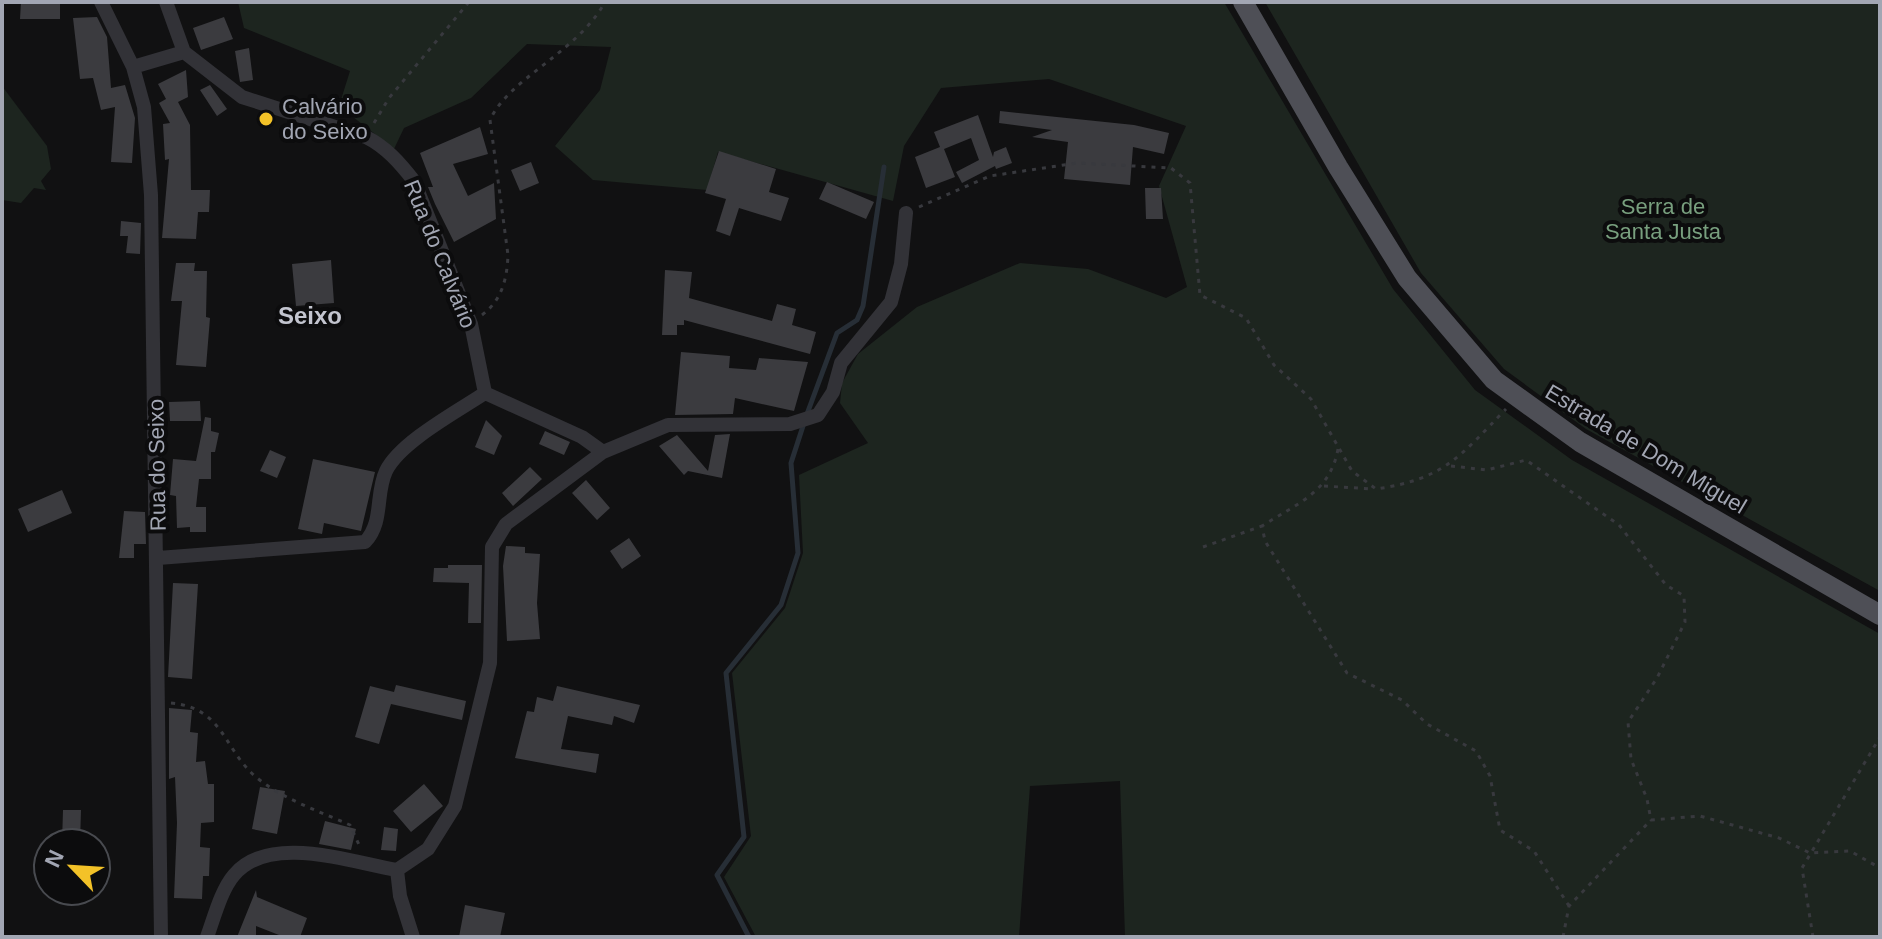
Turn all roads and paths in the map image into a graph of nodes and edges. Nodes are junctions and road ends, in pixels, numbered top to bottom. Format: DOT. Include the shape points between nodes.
graph roads {
  1 [pos="101,2"];
  2 [pos="166,2"];
  3 [pos="469,2"];
  4 [pos="605,2"];
  5 [pos="1243,2"];
  6 [pos="184,52"];
  7 [pos="133,67"];
  8 [pos="366,137"];
  9 [pos="906,213"];
  10 [pos="471,324"];
  11 [pos="485,393"];
  12 [pos="1516,397"];
  13 [pos="1338,447"];
  14 [pos="603,452"];
  15 [pos="1451,466"];
  16 [pos="1324,486"];
  17 [pos="1376,489"];
  18 [pos="1262,526"];
  19 [pos="1203,547"];
  20 [pos="158,558"];
  21 [pos="1880,615"];
  22 [pos="160,702"];
  23 [pos="1880,737"];
  24 [pos="1651,820"];
  25 [pos="1810,853"];
  26 [pos="368,865"];
  27 [pos="1880,868"];
  28 [pos="397,870"];
  29 [pos="1569,906"];
  30 [pos="161,937"];
  31 [pos="207,937"];
  32 [pos="413,937"];
  33 [pos="1563,937"];
  34 [pos="1813,937"];
  1 -- 7 [label="street, Rua do Seixo"];
  2 -- 6 [label="street"];
  3 -- 8 [label="path" via="389,98"];
  4 -- 10 [label="path" via="588,28 504,100 490,120 507,277 490,309"];
  5 -- 12 [label="main road, Estrada de Dom Miguel" via="1407,278 1455,338"];
  6 -- 7 [label="street"];
  6 -- 8 [label="street, Rua do Calvário" via="242,97"];
  7 -- 20 [label="street, Rua do Seixo" via="144,107 151,195"];
  8 -- 10 [label="street, Rua do Calvário" via="380,144 414,181"];
  9 -- 13 [label="path" via="990,176 1077,163 1171,168 1190,183 1200,295 1246,318 1274,365 1311,399"];
  9 -- 14 [label="street" via="891,302 841,363 833,392 818,415 790,424 668,425"];
  10 -- 11 [label="street, Rua do Calvário"];
  11 -- 14 [label="street" via="582,437"];
  11 -- 20 [label="street" via="397,455 385,472 375,532 365,542"];
  12 -- 15 [label="path"];
  12 -- 21 [label="main road, Estrada de Dom Miguel" via="1580,442"];
  13 -- 16 [label="path"];
  13 -- 17 [label="path" via="1352,471"];
  14 -- 28 [label="street" via="506,524 492,547 490,663 455,806 428,849"];
  15 -- 17 [label="path" via="1412,484"];
  15 -- 24 [label="path" via="1487,470 1526,460 1619,525 1666,585 1684,596 1685,622 1628,722 1631,759"];
  16 -- 17 [label="path"];
  16 -- 18 [label="path"];
  18 -- 19 [label="path"];
  18 -- 29 [label="path" via="1265,541 1347,673 1402,700 1427,724 1476,751 1490,776 1500,830 1534,851"];
  20 -- 22 [label="street, Rua do Seixo"];
  22 -- 26 [label="path" via="191,705 219,725 256,777 350,825"];
  22 -- 30 [label="street, Rua do Seixo"];
  23 -- 25 [label="path"];
  24 -- 25 [label="path" via="1700,816 1779,838"];
  24 -- 29 [label="path"];
  25 -- 27 [label="path" via="1850,851"];
  25 -- 34 [label="path" via="1802,868"];
  26 -- 28 [label="street"];
  26 -- 31 [label="street" via="278,851 254,857 232,877"];
  28 -- 32 [label="street"];
  29 -- 33 [label="path"];
}
